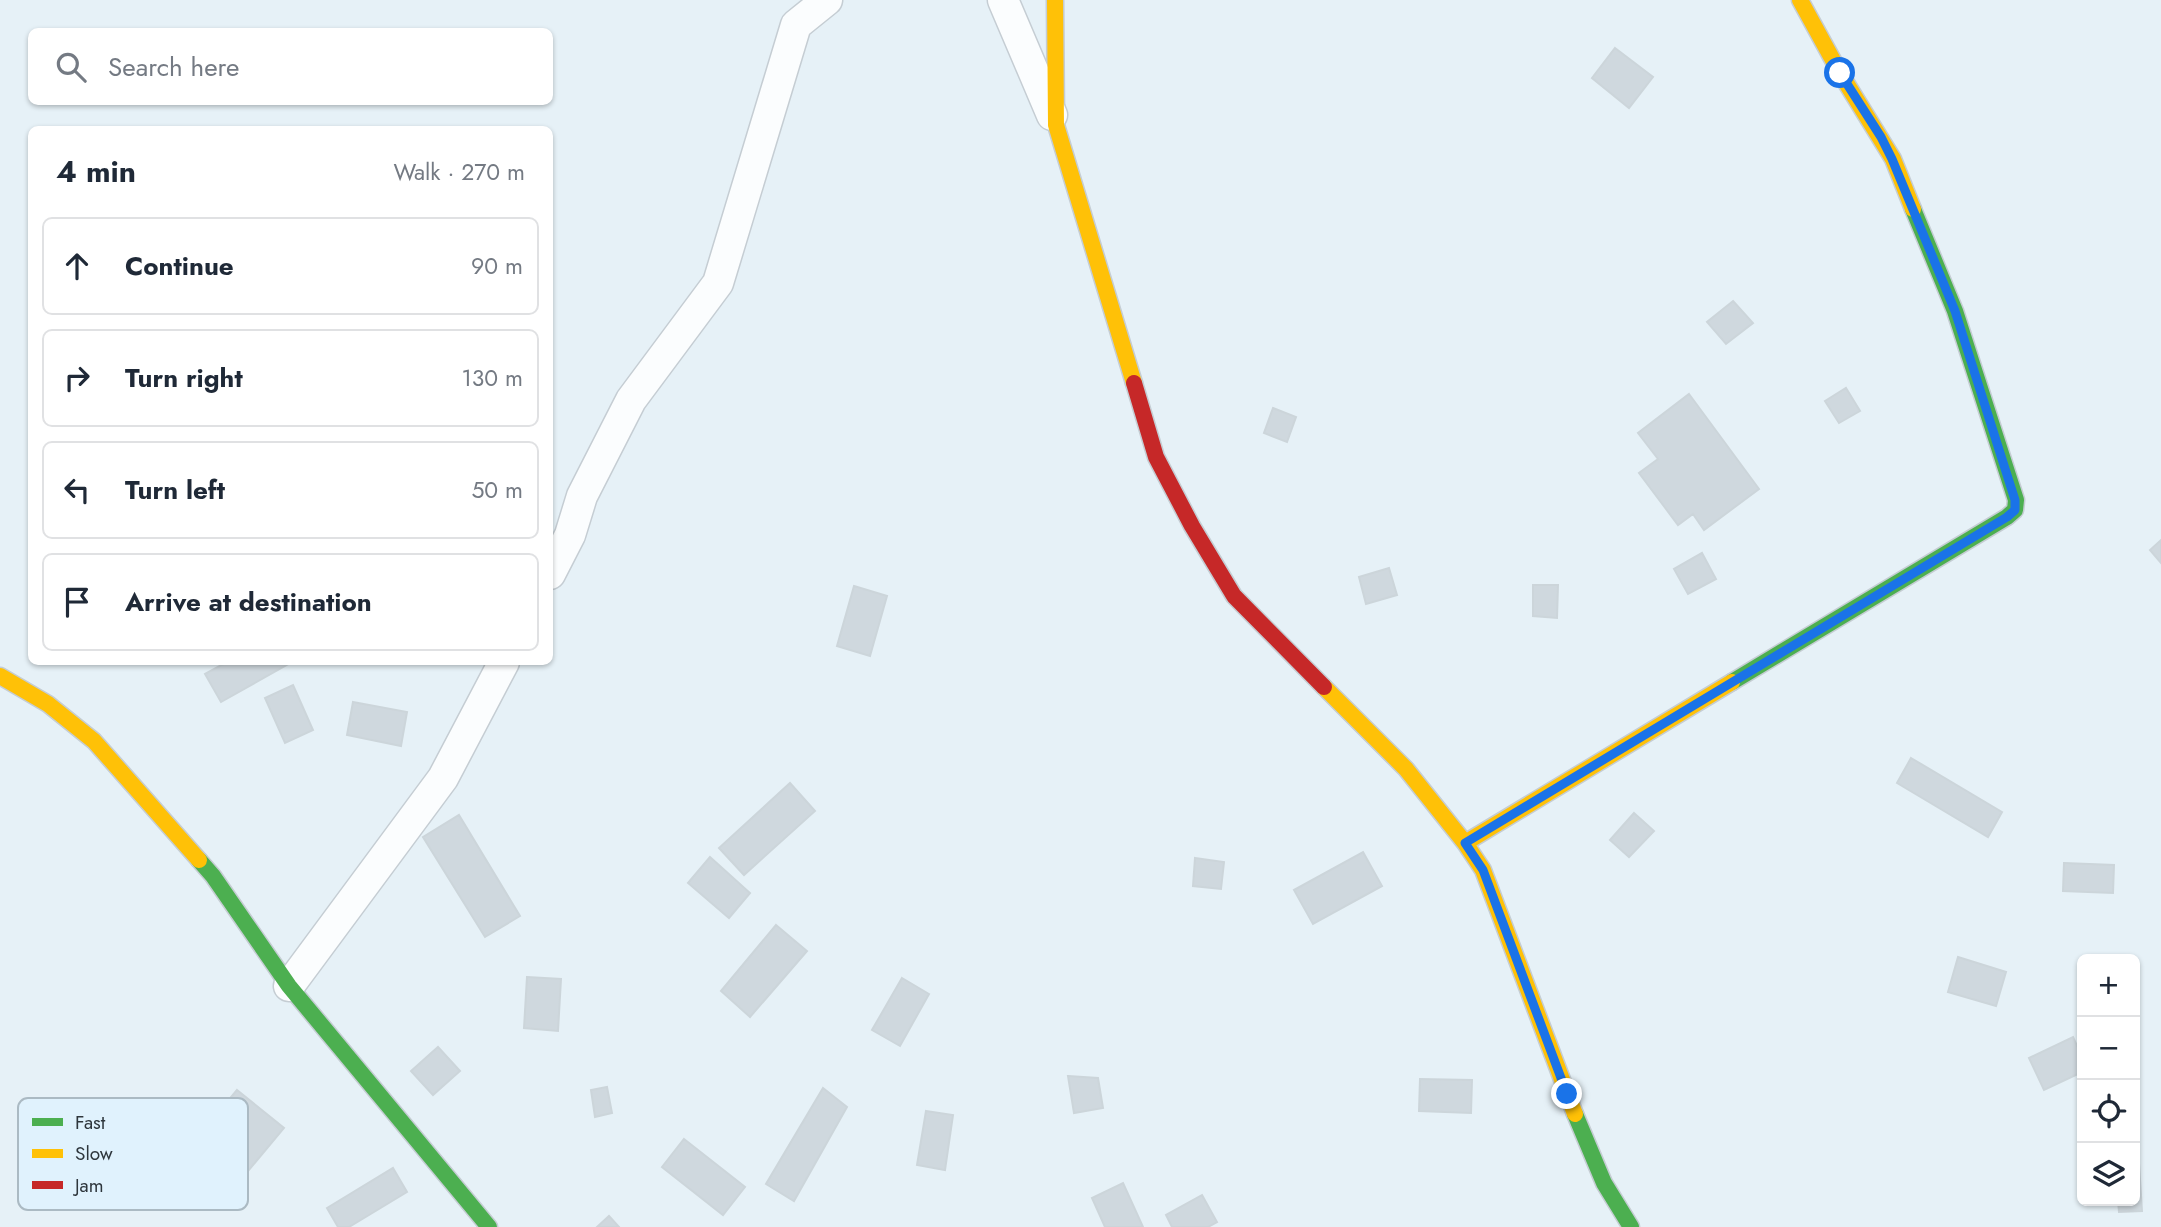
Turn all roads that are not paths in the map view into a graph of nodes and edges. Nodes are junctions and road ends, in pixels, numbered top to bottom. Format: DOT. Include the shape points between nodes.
graph roads {
  1 [pos="827,0"];
  2 [pos="1003,0"];
  3 [pos="1055,0"];
  4 [pos="1800,0"];
  5 [pos="1056,125"];
  6 [pos="553,568"];
  7 [pos="502,665"];
  8 [pos="0,676"];
  9 [pos="1465,843"];
  10 [pos="289,986"];
  11 [pos="489,1227"];
  12 [pos="1631,1227"];
  1 -- 6 [label="street" via="796,25 718,283 631,400 582,496"];
  2 -- 5 [label="street"];
  3 -- 5 [label="street"];
  4 -- 9 [label="street" via="1892,159 1955,311 2015,510"];
  5 -- 9 [label="street" via="1156,457 1192,526 1234,596 1406,769"];
  7 -- 10 [label="street" via="443,778"];
  8 -- 10 [label="street" via="48,704 94,741 213,876"];
  9 -- 12 [label="street" via="1483,870 1604,1183"];
  10 -- 11 [label="street"];
}
